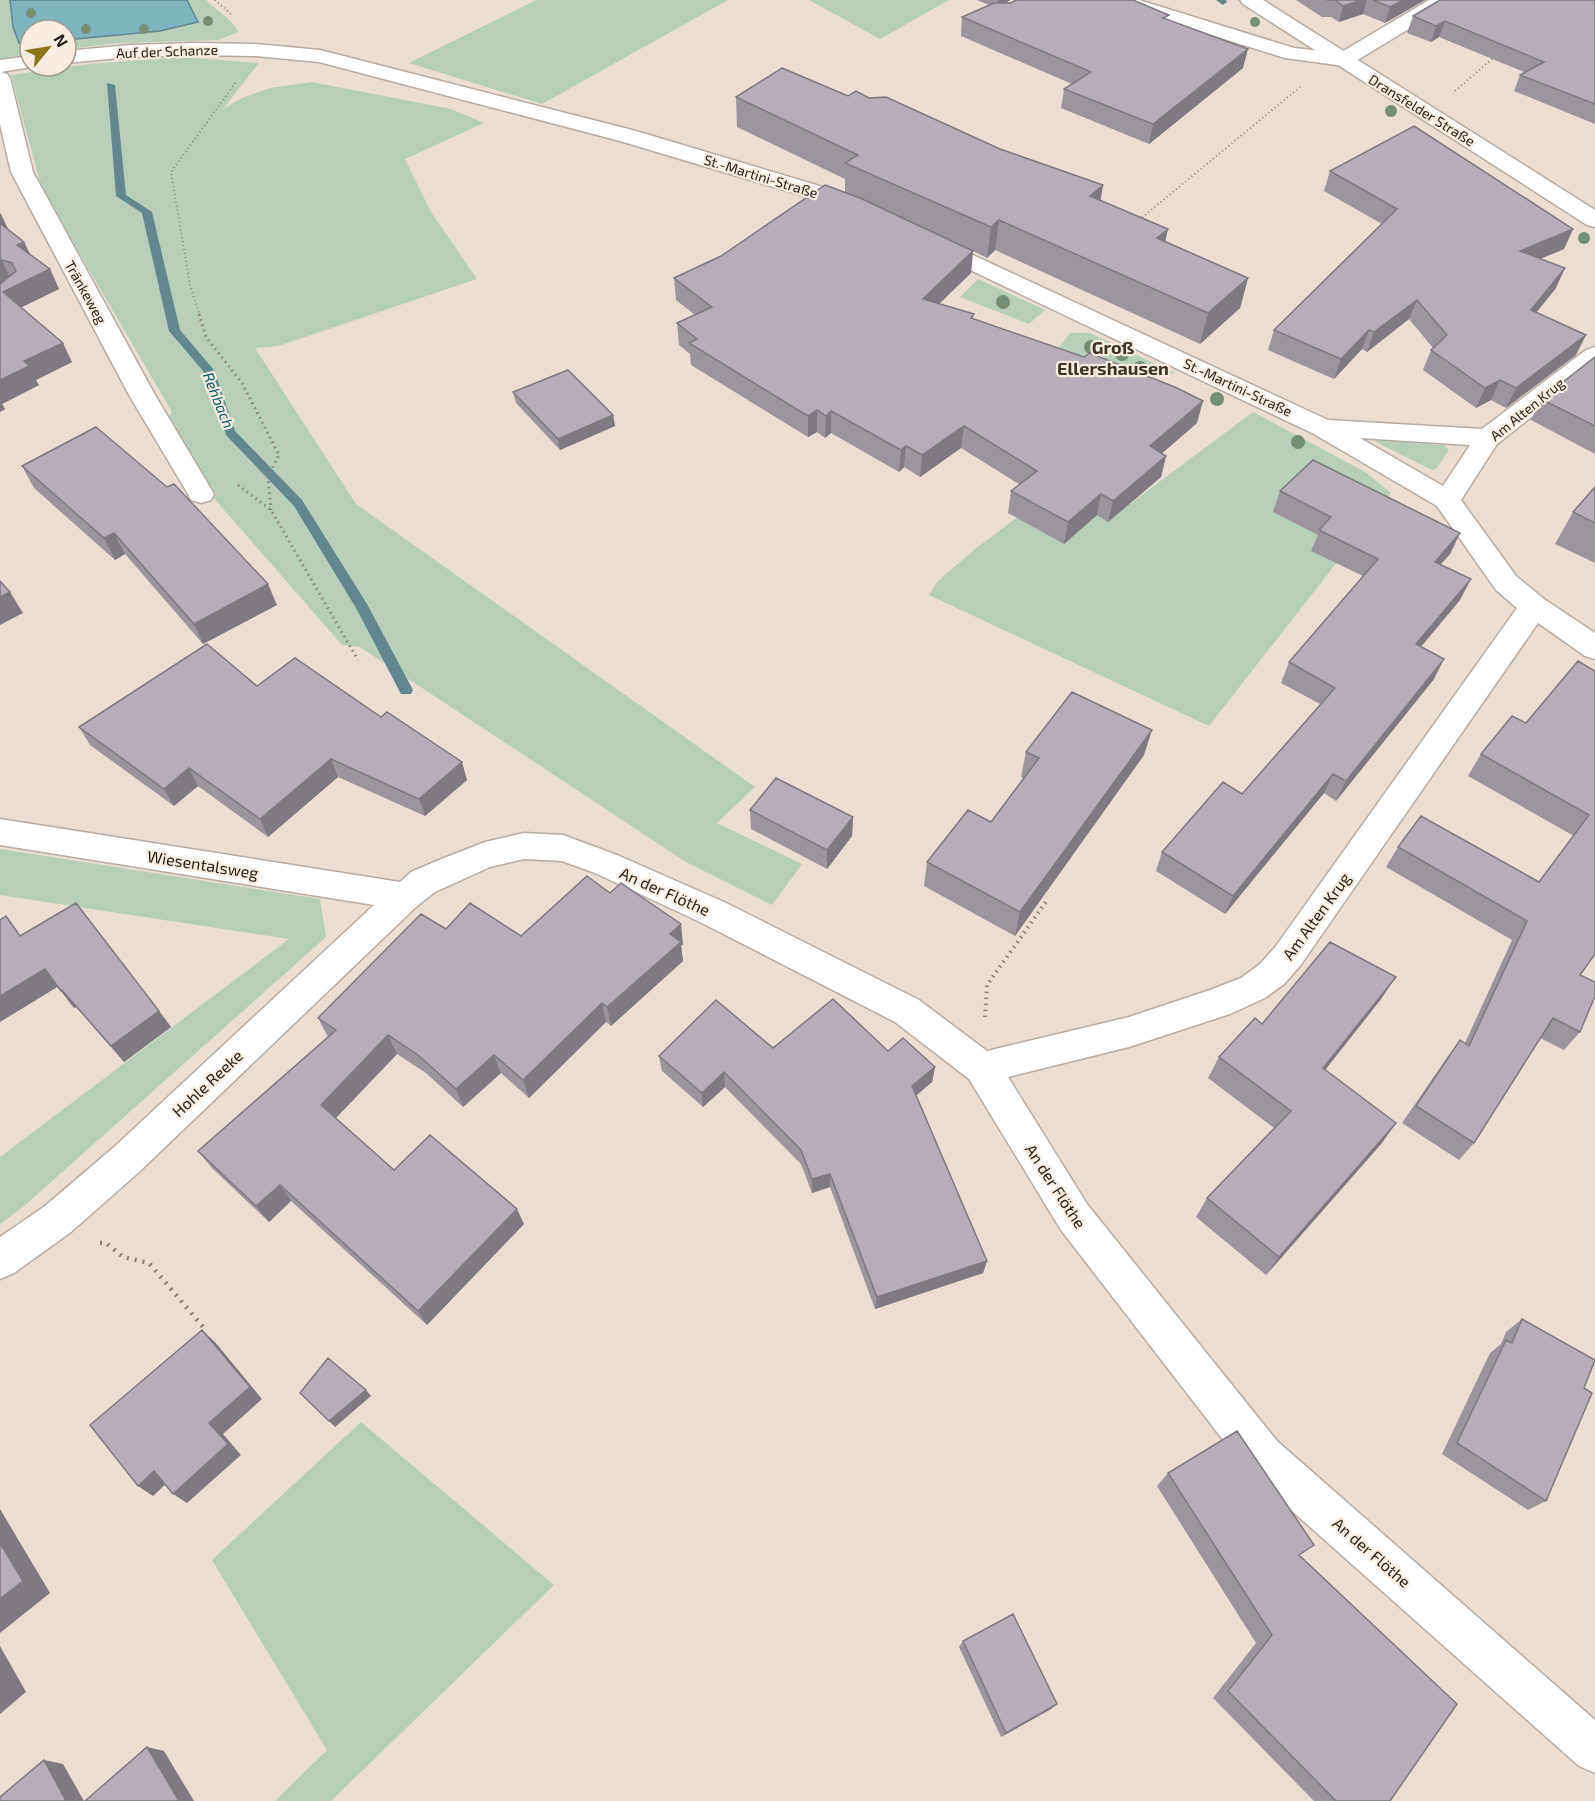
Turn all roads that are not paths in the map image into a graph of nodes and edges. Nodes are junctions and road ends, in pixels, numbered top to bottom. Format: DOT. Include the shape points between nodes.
graph roads {
  1 [pos="1119,0"];
  2 [pos="1250,0"];
  3 [pos="1443,0"];
  4 [pos="269,50"];
  5 [pos="78,56"];
  6 [pos="1344,60"];
  7 [pos="18,66"];
  8 [pos="0,71"];
  9 [pos="879,218"];
  10 [pos="1595,220"];
  11 [pos="910,233"];
  12 [pos="1595,355"];
  13 [pos="1323,428"];
  14 [pos="1488,438"];
  15 [pos="201,494"];
  16 [pos="1447,500"];
  17 [pos="1534,606"];
  18 [pos="1595,648"];
  19 [pos="0,832"];
  20 [pos="405,896"];
  21 [pos="982,1068"];
  22 [pos="0,1260"];
  23 [pos="1595,1750"];
  1 -- 6 [label="street" via="1292,54"];
  2 -- 6 [label="street, Dransfelder Straße"];
  3 -- 6 [label="street"];
  4 -- 5 [label="street, Auf der Schanze" via="182,48"];
  4 -- 9 [label="street, St.-Martini-Straße" via="320,56 628,136 815,192"];
  6 -- 10 [label="street, Dransfelder Straße"];
  7 -- 8 [label="street"];
  8 -- 15 [label="street, Tränkeweg" via="22,172 142,395"];
  11 -- 13 [label="street, St.-Martini-Straße"];
  12 -- 14 [label="street, Am Alten Krug"];
  13 -- 14 [label="street, St.-Martini-Straße"];
  13 -- 16 [label="street, St.-Martini-Straße"];
  14 -- 16 [label="street, Am Alten Krug"];
  16 -- 17 [label="street, St.-Martini-Straße" via="1506,583"];
  17 -- 18 [label="street, St.-Martini-Straße"];
  17 -- 21 [label="street, Am Alten Krug" via="1272,974 1253,988 1129,1032"];
  19 -- 20 [label="street, Wiesentalsweg"];
  20 -- 21 [label="street, An der Flöthe" via="423,882 485,855 524,846 563,848 712,912 907,1011"];
  20 -- 22 [label="street, Hohle Reeke" via="126,1160 58,1219"];
  21 -- 23 [label="street, An der Flöthe" via="1074,1217 1262,1456"];
}
